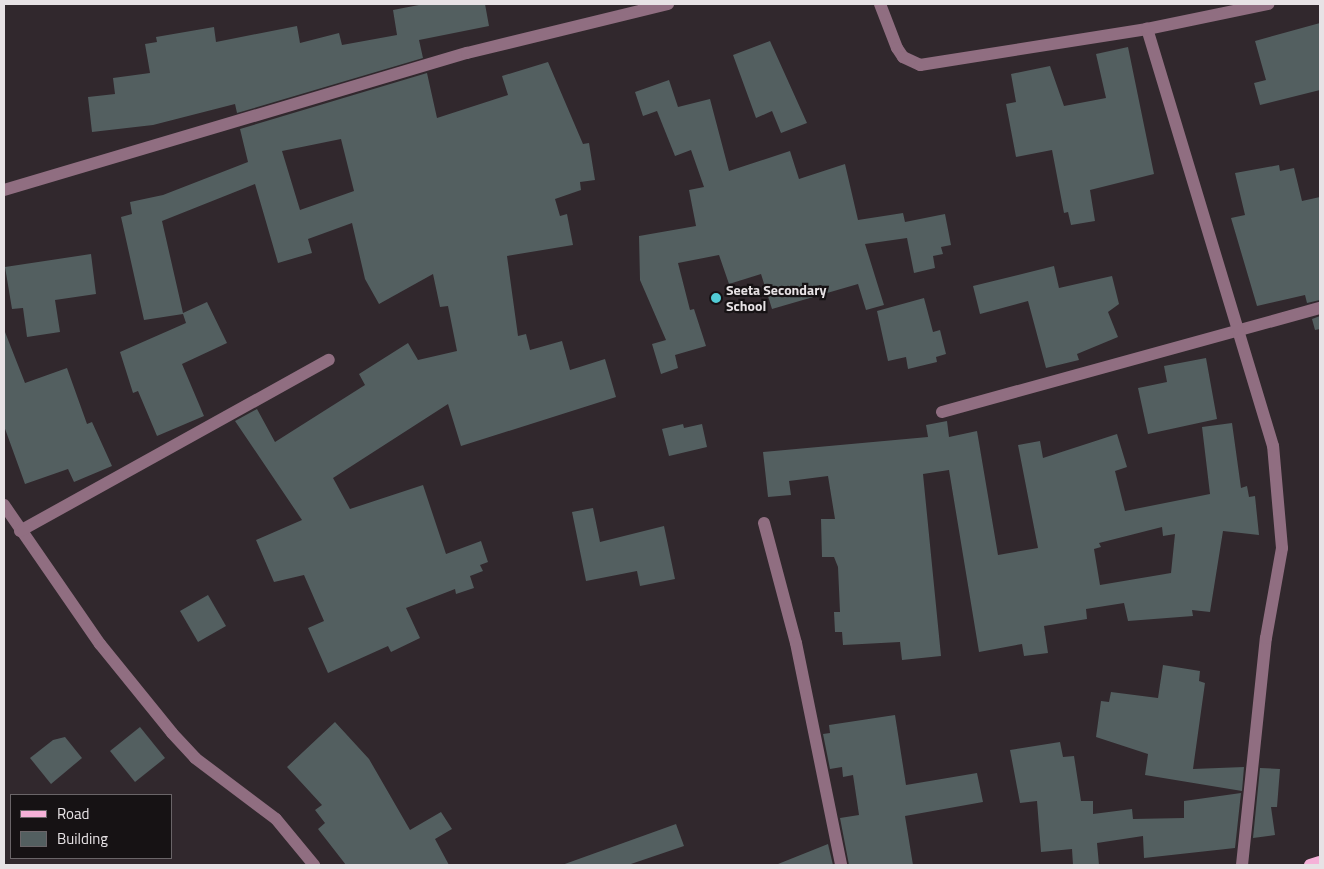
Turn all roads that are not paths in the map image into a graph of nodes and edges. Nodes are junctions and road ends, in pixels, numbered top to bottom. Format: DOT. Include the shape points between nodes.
graph roads {
  1 [pos="668,4"];
  2 [pos="880,4"];
  3 [pos="1268,4"];
  4 [pos="1147,29"];
  5 [pos="4,190"];
  6 [pos="1320,308"];
  7 [pos="1239,328"];
  8 [pos="329,360"];
  9 [pos="942,412"];
  10 [pos="4,505"];
  11 [pos="764,524"];
  12 [pos="20,531"];
  13 [pos="1320,862"];
  14 [pos="314,865"];
  15 [pos="841,865"];
  16 [pos="1242,865"];
  17 [pos="1310,865"];
  1 -- 5 [label="street" via="467,53"];
  2 -- 4 [label="street" via="897,48 903,57 920,65"];
  3 -- 4 [label="street"];
  4 -- 7 [label="street"];
  6 -- 7 [label="street"];
  7 -- 9 [label="street"];
  7 -- 16 [label="street" via="1273,446 1282,548 1266,638"];
  8 -- 12 [label="street"];
  10 -- 12 [label="street"];
  11 -- 15 [label="street" via="796,643"];
  12 -- 14 [label="street" via="100,644 172,733 195,758 276,819"];
  13 -- 17 [label="main road"];
}
